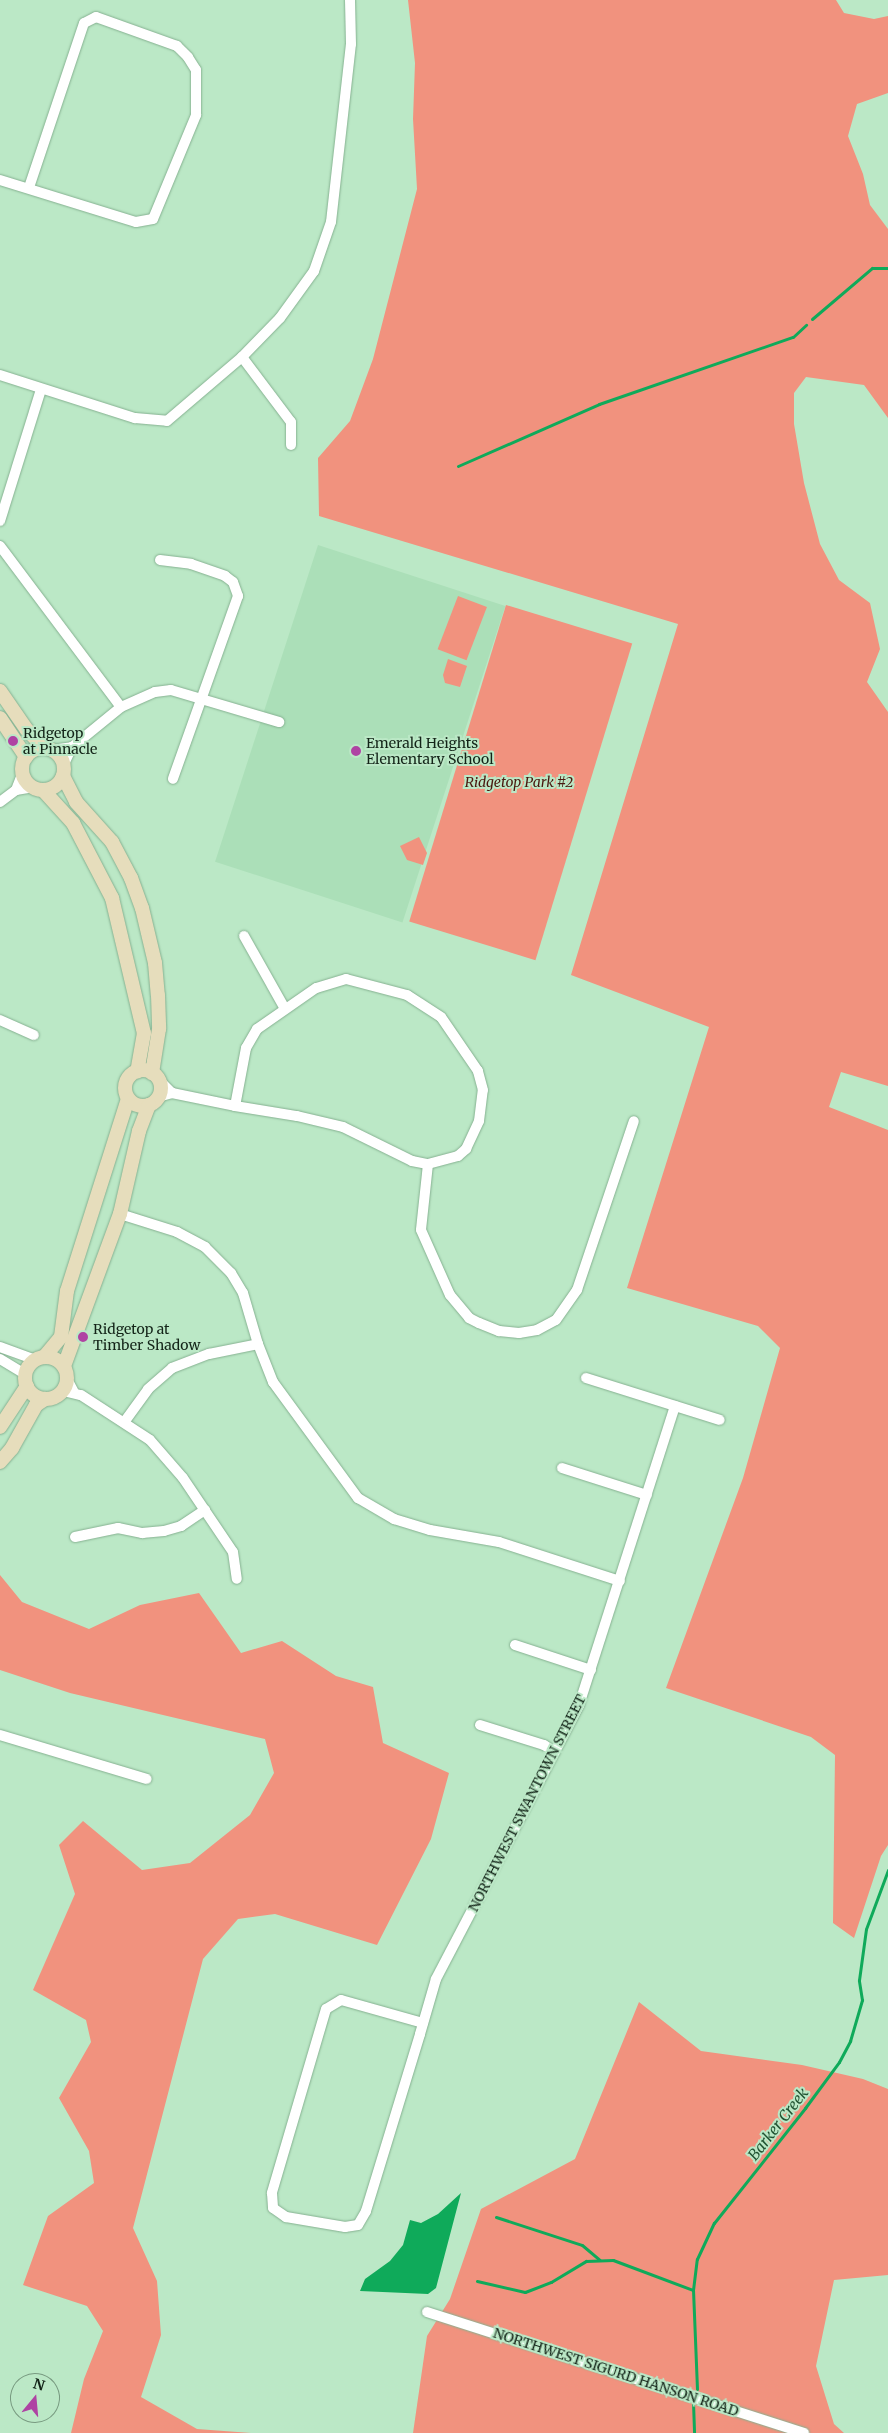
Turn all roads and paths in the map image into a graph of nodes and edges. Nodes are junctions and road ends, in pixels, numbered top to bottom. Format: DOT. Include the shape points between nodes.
graph roads {
  1 [pos="350,0"];
  2 [pos="0,180"];
  3 [pos="29,187"];
  4 [pos="242,357"];
  5 [pos="0,375"];
  6 [pos="41,389"];
  7 [pos="291,445"];
  8 [pos="0,521"];
  9 [pos="0,546"];
  10 [pos="160,560"];
  11 [pos="0,691"];
  12 [pos="204,699"];
  13 [pos="121,707"];
  14 [pos="0,718"];
  15 [pos="279,722"];
  16 [pos="72,747"];
  17 [pos="48,749"];
  18 [pos="26,757"];
  19 [pos="63,770"];
  20 [pos="23,772"];
  21 [pos="173,779"];
  22 [pos="38,789"];
  23 [pos="16,790"];
  24 [pos="0,802"];
  25 [pos="244,936"];
  26 [pos="284,1007"];
  27 [pos="0,1020"];
  28 [pos="34,1035"];
  29 [pos="137,1071"];
  30 [pos="156,1077"];
  31 [pos="172,1093"];
  32 [pos="128,1099"];
  33 [pos="154,1101"];
  34 [pos="235,1106"];
  35 [pos="634,1121"];
  36 [pos="428,1164"];
  37 [pos="120,1214"];
  38 [pos="258,1344"];
  39 [pos="0,1347"];
  40 [pos="40,1358"];
  41 [pos="0,1359"];
  42 [pos="586,1378"];
  43 [pos="26,1380"];
  44 [pos="67,1382"];
  45 [pos="45,1399"];
  46 [pos="675,1406"];
  47 [pos="720,1420"];
  48 [pos="126,1421"];
  49 [pos="0,1427"];
  50 [pos="0,1462"];
  51 [pos="562,1468"];
  52 [pos="647,1495"];
  53 [pos="205,1510"];
  54 [pos="75,1537"];
  55 [pos="237,1579"];
  56 [pos="620,1580"];
  57 [pos="515,1645"];
  58 [pos="591,1670"];
  59 [pos="480,1725"];
  60 [pos="0,1735"];
  61 [pos="556,1752"];
  62 [pos="147,1779"];
  63 [pos="423,2023"];
  64 [pos="427,2312"];
  65 [pos="804,2433"];
  1 -- 4 [label="street" via="352,44 331,222 314,271 280,318"];
  2 -- 3 [label="street"];
  3 -- 3 [label="street" via="136,222 153,219 196,115 196,70 188,57 177,46 96,17 84,23"];
  4 -- 6 [label="street" via="167,421 135,418"];
  4 -- 7 [label="street" via="290,422"];
  5 -- 6 [label="street"];
  6 -- 8 [label="street"];
  9 -- 13 [label="street"];
  10 -- 12 [label="street" via="191,564 225,576 233,582 238,596"];
  11 -- 17 [label="main road" via="27,730"];
  12 -- 13 [label="street" via="171,690 155,692"];
  12 -- 15 [label="street"];
  12 -- 21 [label="street"];
  13 -- 16 [label="street"];
  14 -- 18 [label="main road"];
  16 -- 17 [label="street"];
  16 -- 19 [label="street"];
  17 -- 18 [label="main road"];
  17 -- 19 [label="main road"];
  18 -- 20 [label="main road"];
  19 -- 22 [label="main road" via="55,786"];
  19 -- 30 [label="main road" via="72,797 112,842 132,878 142,908 155,963 158,995"];
  20 -- 22 [label="main road"];
  20 -- 23 [label="street"];
  22 -- 23 [label="street"];
  22 -- 29 [label="main road" via="73,822 112,898 144,1034"];
  23 -- 24 [label="street"];
  25 -- 26 [label="street"];
  26 -- 34 [label="street" via="251,1037"];
  26 -- 36 [label="street" via="334,980 358,980 407,995 422,1003 451,1028 478,1070 483,1090 479,1121 474,1136 458,1156"];
  27 -- 28 [label="street"];
  29 -- 30 [label="main road"];
  29 -- 32 [label="main road" via="126,1081"];
  30 -- 31 [label="street"];
  30 -- 33 [label="main road"];
  31 -- 33 [label="street"];
  31 -- 34 [label="street"];
  32 -- 33 [label="main road" via="138,1106"];
  32 -- 40 [label="main road" via="67,1291 61,1337"];
  33 -- 37 [label="main road" via="139,1130"];
  34 -- 36 [label="street" via="344,1126 412,1161"];
  35 -- 36 [label="street" via="577,1290 556,1320 537,1330 519,1333 486,1326 469,1318 450,1296 421,1230"];
  37 -- 38 [label="street" via="177,1232 217,1258 243,1293"];
  37 -- 44 [label="main road"];
  38 -- 48 [label="street" via="209,1354 172,1368 148,1389"];
  38 -- 56 [label="street" via="273,1382 297,1418 349,1489 374,1510 430,1530 499,1542"];
  39 -- 40 [label="street"];
  40 -- 43 [label="main road"];
  40 -- 44 [label="main road"];
  41 -- 43 [label="street"];
  42 -- 46 [label="street"];
  43 -- 45 [label="main road" via="34,1395"];
  43 -- 49 [label="main road"];
  44 -- 45 [label="main road"];
  44 -- 48 [label="street"];
  45 -- 50 [label="main road" via="36,1405 12,1448"];
  46 -- 47 [label="street"];
  46 -- 52 [label="street, NORTHWEST SWANTOWN STREET"];
  48 -- 53 [label="street" via="150,1440"];
  51 -- 52 [label="street"];
  52 -- 56 [label="street, NORTHWEST SWANTOWN STREET"];
  53 -- 54 [label="street" via="181,1526 164,1531 142,1533 118,1528"];
  53 -- 55 [label="street" via="233,1552"];
  56 -- 58 [label="street, NORTHWEST SWANTOWN STREET"];
  57 -- 58 [label="street"];
  58 -- 61 [label="street, NORTHWEST SWANTOWN STREET"];
  59 -- 61 [label="street" via="544,1745"];
  60 -- 62 [label="street"];
  61 -- 63 [label="street, NORTHWEST SWANTOWN STREET" via="436,1979"];
  63 -- 63 [label="street, NORTHWEST SWANTOWN STREET" via="366,2211 358,2224 346,2227 286,2217 273,2208 272,2193 326,2009 341,2000"];
  64 -- 65 [label="street, NORTHWEST SIGURD HANSON ROAD"];
}
